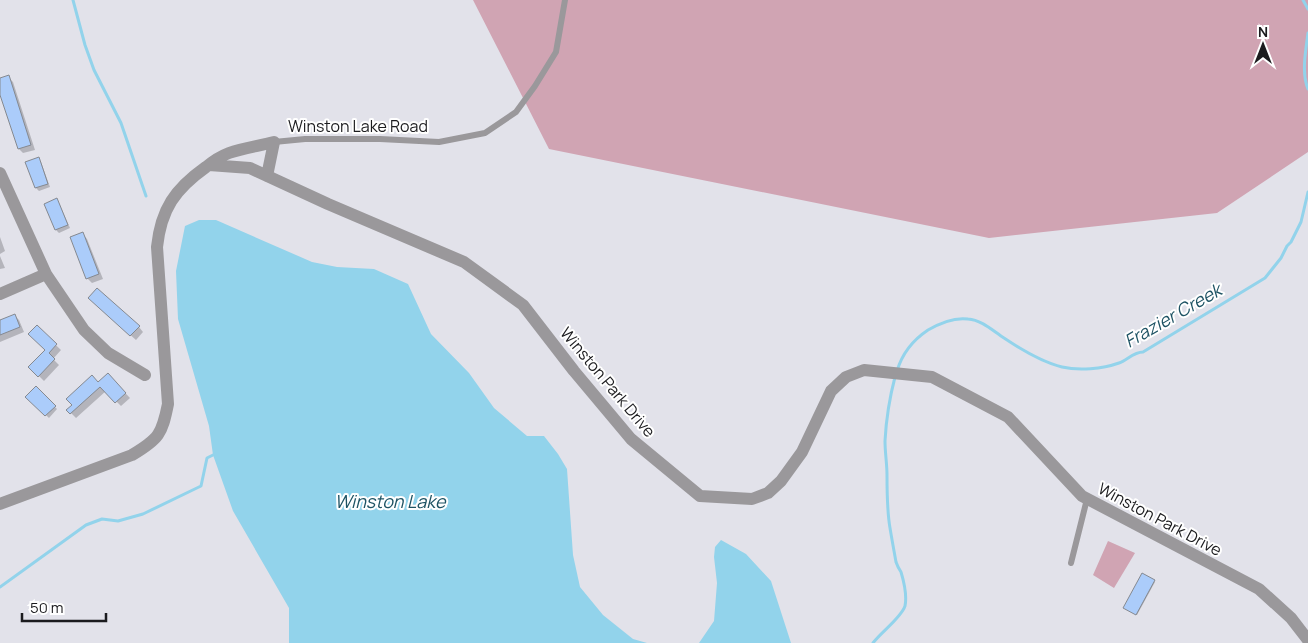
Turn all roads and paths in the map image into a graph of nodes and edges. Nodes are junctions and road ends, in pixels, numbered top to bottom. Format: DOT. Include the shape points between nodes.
graph roads {
  1 [pos="565,0"];
  2 [pos="274,142"];
  3 [pos="210,165"];
  4 [pos="0,173"];
  5 [pos="268,176"];
  6 [pos="46,274"];
  7 [pos="0,294"];
  8 [pos="145,375"];
  9 [pos="1087,499"];
  10 [pos="0,504"];
  11 [pos="1071,563"];
  12 [pos="1308,640"];
  1 -- 2 [label="lane, Winston Lake Road" via="556,52 516,112 485,133 439,142 306,139"];
  2 -- 3 [label="street, Winston Lake Road" via="227,154"];
  2 -- 5 [label="street"];
  3 -- 5 [label="street, Winston Park Drive" via="250,168"];
  3 -- 10 [label="street, Winston Lake Road" via="172,199 158,232 157,267 168,404 160,434 132,455"];
  4 -- 6 [label="street"];
  5 -- 9 [label="street, Winston Park Drive" via="464,262 523,305 631,439 700,496 752,499 768,493 802,452 831,391 846,377 864,370 932,377 1008,417"];
  6 -- 7 [label="street"];
  6 -- 8 [label="street" via="84,330 108,353"];
  9 -- 11 [label="lane"];
  9 -- 12 [label="street, Winston Park Drive" via="1259,589 1291,618"];
}
